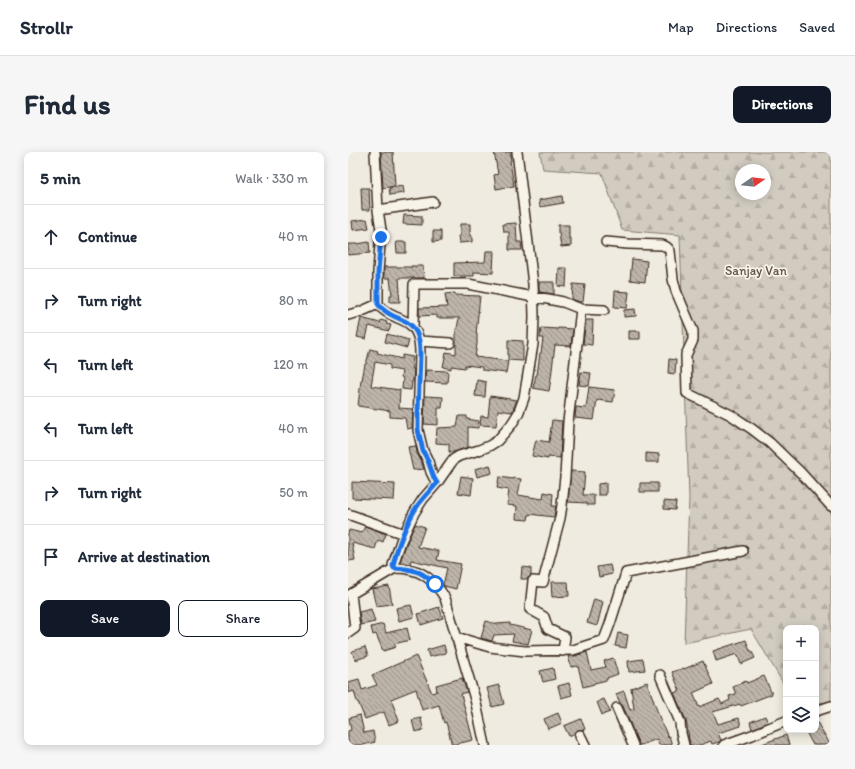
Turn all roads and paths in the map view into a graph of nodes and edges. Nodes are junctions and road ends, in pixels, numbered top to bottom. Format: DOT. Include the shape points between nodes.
graph roads {
  1 [pos="375,152"];
  2 [pos="517,152"];
  3 [pos="433,202"];
  4 [pos="378,210"];
  5 [pos="606,242"];
  6 [pos="533,297"];
  7 [pos="378,304"];
  8 [pos="581,309"];
  9 [pos="604,310"];
  10 [pos="348,315"];
  11 [pos="413,328"];
  12 [pos="419,341"];
  13 [pos="450,343"];
  14 [pos="437,483"];
  15 [pos="831,506"];
  16 [pos="348,514"];
  17 [pos="404,534"];
  18 [pos="743,551"];
  19 [pos="395,568"];
  20 [pos="348,633"];
  21 [pos="456,637"];
  22 [pos="563,651"];
  23 [pos="660,675"];
  24 [pos="831,706"];
  25 [pos="617,708"];
  26 [pos="819,710"];
  27 [pos="783,722"];
  28 [pos="580,735"];
  29 [pos="485,745"];
  30 [pos="585,745"];
  31 [pos="633,745"];
  32 [pos="684,745"];
  33 [pos="724,745"];
  1 -- 4 [label="street"];
  2 -- 6 [label="street"];
  3 -- 4 [label="street"];
  4 -- 7 [label="street" via="381,230"];
  5 -- 15 [label="street" via="662,245 669,248 676,291 693,331 693,340 686,355 687,393 752,428 801,473"];
  6 -- 8 [label="street" via="548,298"];
  6 -- 11 [label="street" via="468,284 414,284"];
  6 -- 14 [label="street" via="533,344 524,398 518,414 497,441 454,459"];
  7 -- 10 [label="street"];
  7 -- 11 [label="street" via="380,308 409,323"];
  8 -- 9 [label="street"];
  8 -- 22 [label="street" via="560,518 543,582 533,581 530,609 544,617 548,629 566,637"];
  11 -- 12 [label="street"];
  12 -- 13 [label="street"];
  12 -- 14 [label="street" via="418,430 423,451"];
  14 -- 17 [label="street" via="419,504"];
  16 -- 17 [label="street"];
  17 -- 19 [label="street" via="393,565"];
  18 -- 22 [label="street" via="626,573 604,640"];
  19 -- 20 [label="street" via="351,594 355,628"];
  19 -- 21 [label="street" via="405,568 424,574 435,584 445,598"];
  21 -- 22 [label="street" via="490,647 525,652"];
  21 -- 29 [label="street" via="475,699"];
  23 -- 32 [label="street" via="680,722"];
  24 -- 26 [label="street"];
  25 -- 31 [label="street"];
  27 -- 33 [label="street"];
  28 -- 30 [label="street"];
}
